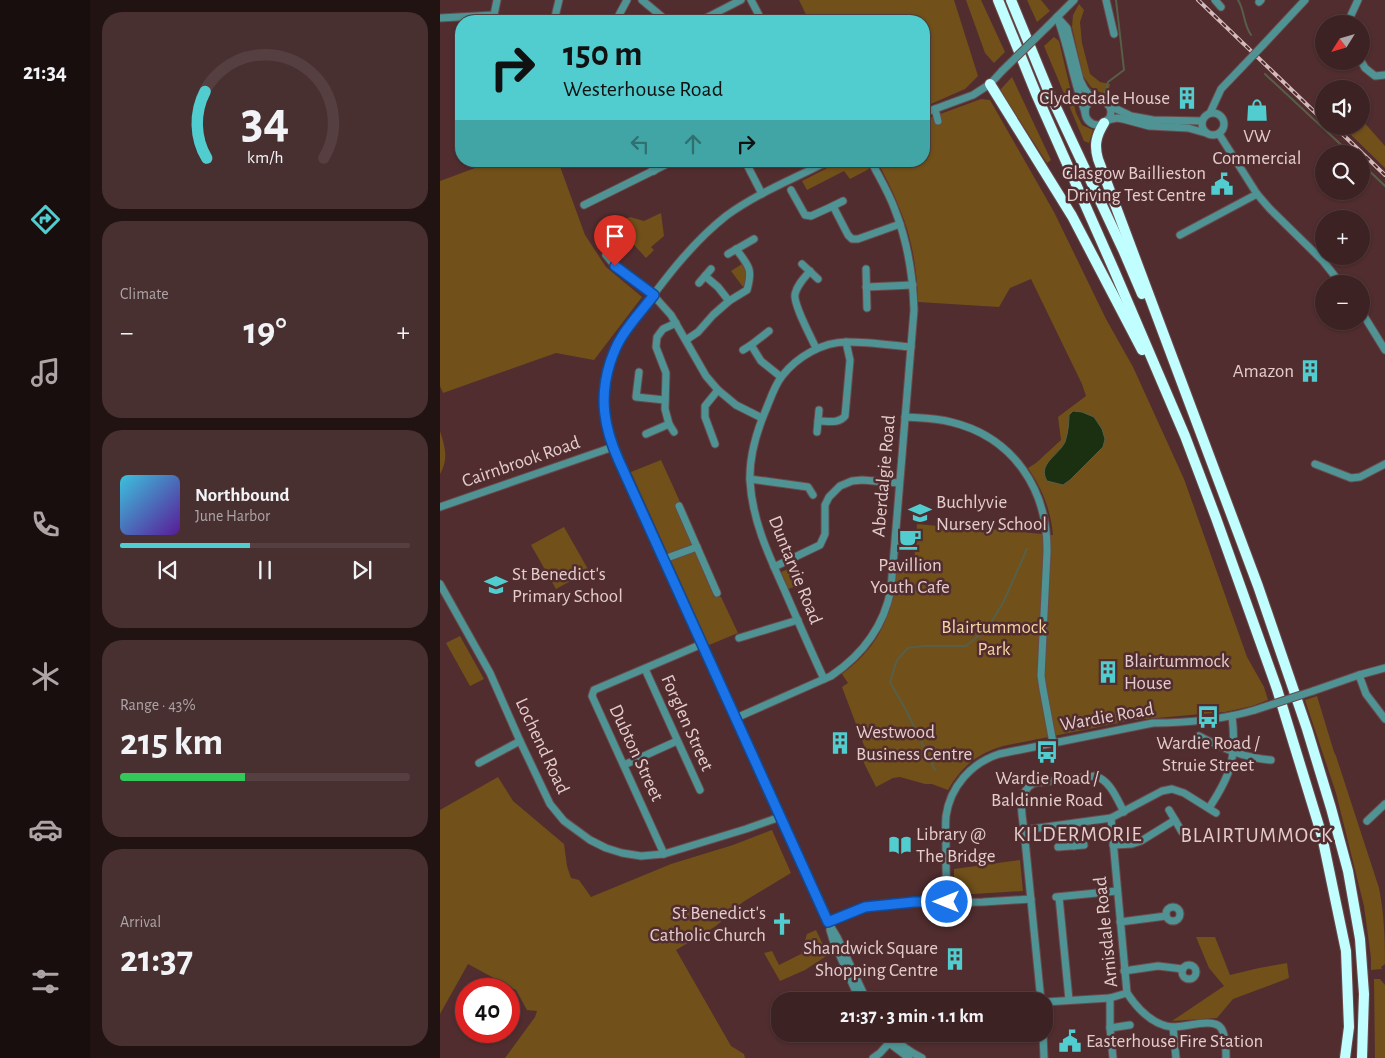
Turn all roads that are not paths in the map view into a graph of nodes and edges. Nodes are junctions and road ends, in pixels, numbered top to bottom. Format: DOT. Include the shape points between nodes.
graph roads {
  1 [pos="497,0"];
  2 [pos="559,0"];
  3 [pos="627,0"];
  4 [pos="642,0"];
  5 [pos="741,0"];
  6 [pos="752,0"];
  7 [pos="998,0"];
  8 [pos="1011,0"];
  9 [pos="1074,0"];
  10 [pos="1106,0"];
  11 [pos="1215,0"];
  12 [pos="1305,0"];
  13 [pos="1358,0"];
  14 [pos="1221,7"];
  15 [pos="494,15"];
  16 [pos="555,15"];
  17 [pos="619,15"];
  18 [pos="660,15"];
  19 [pos="712,15"];
  20 [pos="759,15"];
  21 [pos="1351,15"];
  22 [pos="1057,17"];
  23 [pos="440,18"];
  24 [pos="455,18"];
  25 [pos="1114,34"];
  26 [pos="1368,70"];
  27 [pos="1385,75"];
  28 [pos="990,84"];
  29 [pos="1098,99"];
  30 [pos="1108,105"];
  31 [pos="935,109"];
  32 [pos="930,111"];
  33 [pos="1085,112"];
  34 [pos="1210,113"];
  35 [pos="938,121"];
  36 [pos="1202,121"];
  37 [pos="1105,122"];
  38 [pos="1206,133"];
  39 [pos="1219,134"];
  40 [pos="652,167"];
  41 [pos="661,167"];
  42 [pos="749,167"];
  43 [pos="816,167"];
  44 [pos="874,167"];
  45 [pos="654,171"];
  46 [pos="791,190"];
  47 [pos="762,194"];
  48 [pos="1257,194"];
  49 [pos="843,201"];
  50 [pos="584,205"];
  51 [pos="833,206"];
  52 [pos="900,224"];
  53 [pos="1180,235"];
  54 [pos="754,239"];
  55 [pos="736,249"];
  56 [pos="606,254"];
  57 [pos="728,254"];
  58 [pos="802,264"];
  59 [pos="711,269"];
  60 [pos="866,269"];
  61 [pos="810,271"];
  62 [pos="1334,275"];
  63 [pos="704,276"];
  64 [pos="818,279"];
  65 [pos="699,283"];
  66 [pos="913,285"];
  67 [pos="866,287"];
  68 [pos="654,295"];
  69 [pos="728,301"];
  70 [pos="867,308"];
  71 [pos="676,322"];
  72 [pos="1370,326"];
  73 [pos="769,332"];
  74 [pos="686,340"];
  75 [pos="846,342"];
  76 [pos="751,345"];
  77 [pos="911,347"];
  78 [pos="816,348"];
  79 [pos="742,350"];
  80 [pos="1385,350"];
  81 [pos="638,372"];
  82 [pos="781,377"];
  83 [pos="718,390"];
  84 [pos="665,400"];
  85 [pos="819,410"];
  86 [pos="905,417"];
  87 [pos="762,418"];
  88 [pos="818,421"];
  89 [pos="670,424"];
  90 [pos="1200,431"];
  91 [pos="674,432"];
  92 [pos="817,432"];
  93 [pos="646,434"];
  94 [pos="1185,436"];
  95 [pos="716,444"];
  96 [pos="613,448"];
  97 [pos="1315,464"];
  98 [pos="1385,464"];
  99 [pos="750,479"];
  100 [pos="899,483"];
  101 [pos="813,495"];
  102 [pos="680,506"];
  103 [pos="440,507"];
  104 [pos="697,547"];
  105 [pos="664,559"];
  106 [pos="774,567"];
  107 [pos="440,584"];
  108 [pos="717,593"];
  109 [pos="798,620"];
  110 [pos="739,638"];
  111 [pos="702,644"];
  112 [pos="645,668"];
  113 [pos="1385,668"];
  114 [pos="1359,675"];
  115 [pos="824,679"];
  116 [pos="1232,716"];
  117 [pos="736,718"];
  118 [pos="1385,719"];
  119 [pos="1199,736"];
  120 [pos="520,741"];
  121 [pos="677,741"];
  122 [pos="1053,743"];
  123 [pos="1234,751"];
  124 [pos="1271,760"];
  125 [pos="479,762"];
  126 [pos="624,766"];
  127 [pos="700,790"];
  128 [pos="1385,804"];
  129 [pos="1209,808"];
  130 [pos="1169,810"];
  131 [pos="1124,812"];
  132 [pos="1216,813"];
  133 [pos="780,817"];
  134 [pos="1111,818"];
  135 [pos="1175,820"];
  136 [pos="1367,821"];
  137 [pos="1072,824"];
  138 [pos="1024,830"];
  139 [pos="1182,832"];
  140 [pos="1084,845"];
  141 [pos="1114,845"];
  142 [pos="1074,846"];
  143 [pos="1058,847"];
  144 [pos="664,854"];
  145 [pos="1117,891"];
  146 [pos="1031,899"];
  147 [pos="947,902"];
  148 [pos="1166,916"];
  149 [pos="828,922"];
  150 [pos="1120,922"];
  151 [pos="1183,969"];
  152 [pos="1124,971"];
  153 [pos="856,992"];
  154 [pos="863,992"];
  155 [pos="1040,992"];
  156 [pos="1127,993"];
  157 [pos="1110,998"];
  158 [pos="1069,1000"];
  159 [pos="1053,1001"];
  160 [pos="1130,1025"];
  161 [pos="1173,1027"];
  162 [pos="1110,1028"];
  163 [pos="896,1042"];
  164 [pos="1043,1042"];
  165 [pos="889,1043"];
  166 [pos="873,1058"];
  167 [pos="909,1058"];
  168 [pos="922,1058"];
  169 [pos="1044,1058"];
  170 [pos="1113,1058"];
  171 [pos="1176,1058"];
  172 [pos="1226,1058"];
  173 [pos="1345,1058"];
  174 [pos="1362,1058"];
  1 -- 15 [label="street"];
  2 -- 16 [label="street"];
  3 -- 17 [label="street"];
  4 -- 18 [label="street"];
  5 -- 19 [label="street"];
  6 -- 20 [label="street"];
  7 -- 94 [label="highway"];
  8 -- 90 [label="highway"];
  9 -- 22 [label="street"];
  10 -- 25 [label="street"];
  11 -- 14 [label="street"];
  12 -- 34 [label="street, bridge" via="1221,89"];
  13 -- 21 [label="street"];
  22 -- 28 [label="street, bridge"];
  22 -- 29 [label="street" via="1067,28 1080,80 1090,96"];
  22 -- 33 [label="street"];
  23 -- 24 [label="street"];
  26 -- 27 [label="street" via="1375,76"];
  28 -- 31 [label="street" via="973,95"];
  28 -- 94 [label="highway" via="1083,236"];
  29 -- 30 [label="street"];
  29 -- 33 [label="street" via="1090,101"];
  30 -- 36 [label="street" via="1131,116 1154,120"];
  30 -- 37 [label="street" via="1110,113"];
  31 -- 32 [label="street"];
  31 -- 35 [label="street"];
  33 -- 37 [label="street" via="1091,123"];
  34 -- 36 [label="street"];
  34 -- 39 [label="street" via="1217,113 1224,121 1224,129"];
  36 -- 38 [label="street"];
  37 -- 38 [label="street" via="1116,118"];
  37 -- 90 [label="highway" via="1096,141 1098,159"];
  38 -- 39 [label="street"];
  39 -- 48 [label="street"];
  40 -- 45 [label="street"];
  41 -- 45 [label="street"];
  42 -- 47 [label="street"];
  43 -- 47 [label="street"];
  44 -- 52 [label="street, Aberdalgie Road"];
  45 -- 50 [label="street"];
  46 -- 51 [label="street" via="805,215 811,216"];
  47 -- 68 [label="street" via="711,229 686,254"];
  48 -- 53 [label="street"];
  48 -- 62 [label="street"];
  49 -- 51 [label="street"];
  51 -- 52 [label="street" via="852,239"];
  52 -- 66 [label="street, Aberdalgie Road"];
  54 -- 55 [label="street"];
  55 -- 57 [label="street"];
  55 -- 69 [label="street" via="748,264 751,276 747,290"];
  56 -- 68 [label="street" via="615,266"];
  58 -- 61 [label="street"];
  59 -- 63 [label="street"];
  60 -- 67 [label="street"];
  61 -- 64 [label="street"];
  61 -- 78 [label="street" via="795,294"];
  63 -- 65 [label="street"];
  63 -- 69 [label="street"];
  66 -- 67 [label="street"];
  66 -- 77 [label="street, Aberdalgie Road"];
  67 -- 70 [label="street"];
  68 -- 71 [label="street"];
  68 -- 96 [label="street" via="621,338 605,380 604,405"];
  69 -- 74 [label="street"];
  71 -- 74 [label="street"];
  71 -- 84 [label="street" via="663,329 657,337 656,346 666,373"];
  72 -- 80 [label="street"];
  73 -- 76 [label="street"];
  74 -- 83 [label="street" via="706,376"];
  75 -- 77 [label="street, Duntarvie Road"];
  75 -- 78 [label="street, Duntarvie Road"];
  75 -- 88 [label="street" via="850,360 845,416 836,422"];
  76 -- 79 [label="street"];
  76 -- 82 [label="street" via="761,361"];
  77 -- 86 [label="street, Aberdalgie Road"];
  78 -- 82 [label="street, Duntarvie Road" via="795,362"];
  81 -- 84 [label="street" via="636,397"];
  82 -- 87 [label="street, Duntarvie Road"];
  83 -- 87 [label="street" via="736,405"];
  83 -- 95 [label="street" via="705,406 705,417"];
  84 -- 89 [label="street"];
  85 -- 88 [label="street"];
  86 -- 100 [label="street, Aberdalgie Road"];
  86 -- 122 [label="street" via="950,422 984,435 1015,459 1036,491 1047,532 1041,676"];
  87 -- 99 [label="street, Duntarvie Road" via="751,460"];
  88 -- 92 [label="street"];
  89 -- 91 [label="street"];
  89 -- 93 [label="street"];
  90 -- 174 [label="highway" via="1271,624 1339,835 1360,939 1364,994"];
  94 -- 173 [label="highway" via="1277,689 1322,836 1346,952 1348,1027"];
  96 -- 103 [label="street, Cairnbrook Road"];
  96 -- 105 [label="street"];
  97 -- 98 [label="street" via="1351,478 1360,477"];
  99 -- 101 [label="street" via="808,487"];
  99 -- 106 [label="street, Duntarvie Road" via="756,520"];
  100 -- 106 [label="street" via="852,480 840,486 825,505 825,534 820,545"];
  100 -- 115 [label="street, Aberdalgie Road" via="890,589 883,615 860,652"];
  102 -- 104 [label="street"];
  104 -- 105 [label="street"];
  104 -- 108 [label="street"];
  105 -- 111 [label="street"];
  106 -- 109 [label="street, Duntarvie Road"];
  107 -- 120 [label="street, Lochend Road" via="490,673"];
  109 -- 110 [label="street"];
  109 -- 115 [label="street, Duntarvie Road"];
  111 -- 112 [label="street, Dubton Street"];
  111 -- 117 [label="street"];
  112 -- 121 [label="street, Forglen Street"];
  112 -- 126 [label="street, Dubton Street" via="594,690 592,696"];
  113 -- 114 [label="street, Wardie Road"];
  114 -- 116 [label="street, Wardie Road, bridge"];
  114 -- 118 [label="street" via="1366,694"];
  115 -- 117 [label="street, Aberdalgie Road"];
  116 -- 122 [label="street, Wardie Road" via="1194,722 1153,723"];
  116 -- 123 [label="street"];
  117 -- 133 [label="street"];
  119 -- 123 [label="street"];
  120 -- 125 [label="street"];
  120 -- 144 [label="street, Lochend Road" via="550,804 564,821 606,848 641,856"];
  121 -- 126 [label="street"];
  121 -- 127 [label="street, Forglen Street"];
  122 -- 147 [label="street, Wardie Road" via="993,756 975,766 960,781 946,816"];
  123 -- 124 [label="street"];
  123 -- 129 [label="street" via="1228,773"];
  126 -- 144 [label="street, Dubton Street"];
  128 -- 136 [label="street"];
  129 -- 131 [label="street" via="1172,789 1162,791"];
  129 -- 132 [label="street"];
  130 -- 135 [label="street"];
  131 -- 134 [label="street"];
  131 -- 138 [label="street" via="1108,784 1099,776 1034,782 1024,792 1020,806"];
  133 -- 144 [label="street, Lochend Road"];
  133 -- 149 [label="street"];
  134 -- 137 [label="street"];
  134 -- 141 [label="street, Arnisdale Road"];
  135 -- 139 [label="street"];
  135 -- 141 [label="street" via="1141,841"];
  137 -- 138 [label="street"];
  137 -- 142 [label="street"];
  138 -- 146 [label="street"];
  140 -- 142 [label="street"];
  141 -- 145 [label="street, Arnisdale Road"];
  142 -- 143 [label="street"];
  145 -- 150 [label="street, Arnisdale Road"];
  145 -- 158 [label="street" via="1058,897"];
  146 -- 147 [label="street"];
  146 -- 155 [label="street"];
  147 -- 149 [label="street" via="865,907"];
  148 -- 150 [label="street"];
  149 -- 153 [label="street"];
  149 -- 154 [label="street"];
  150 -- 152 [label="street, Arnisdale Road"];
  151 -- 152 [label="street" via="1158,966"];
  152 -- 156 [label="street, Arnisdale Road"];
  156 -- 157 [label="street"];
  156 -- 161 [label="street, Arnisdale Road" via="1147,1015"];
  157 -- 158 [label="street"];
  157 -- 162 [label="street"];
  158 -- 159 [label="street"];
  160 -- 162 [label="street"];
  161 -- 171 [label="street"];
  161 -- 172 [label="street" via="1207,1023 1219,1025 1225,1040"];
  162 -- 170 [label="street"];
  163 -- 168 [label="street"];
  164 -- 169 [label="street"];
  165 -- 166 [label="street"];
  165 -- 167 [label="street"];
}
